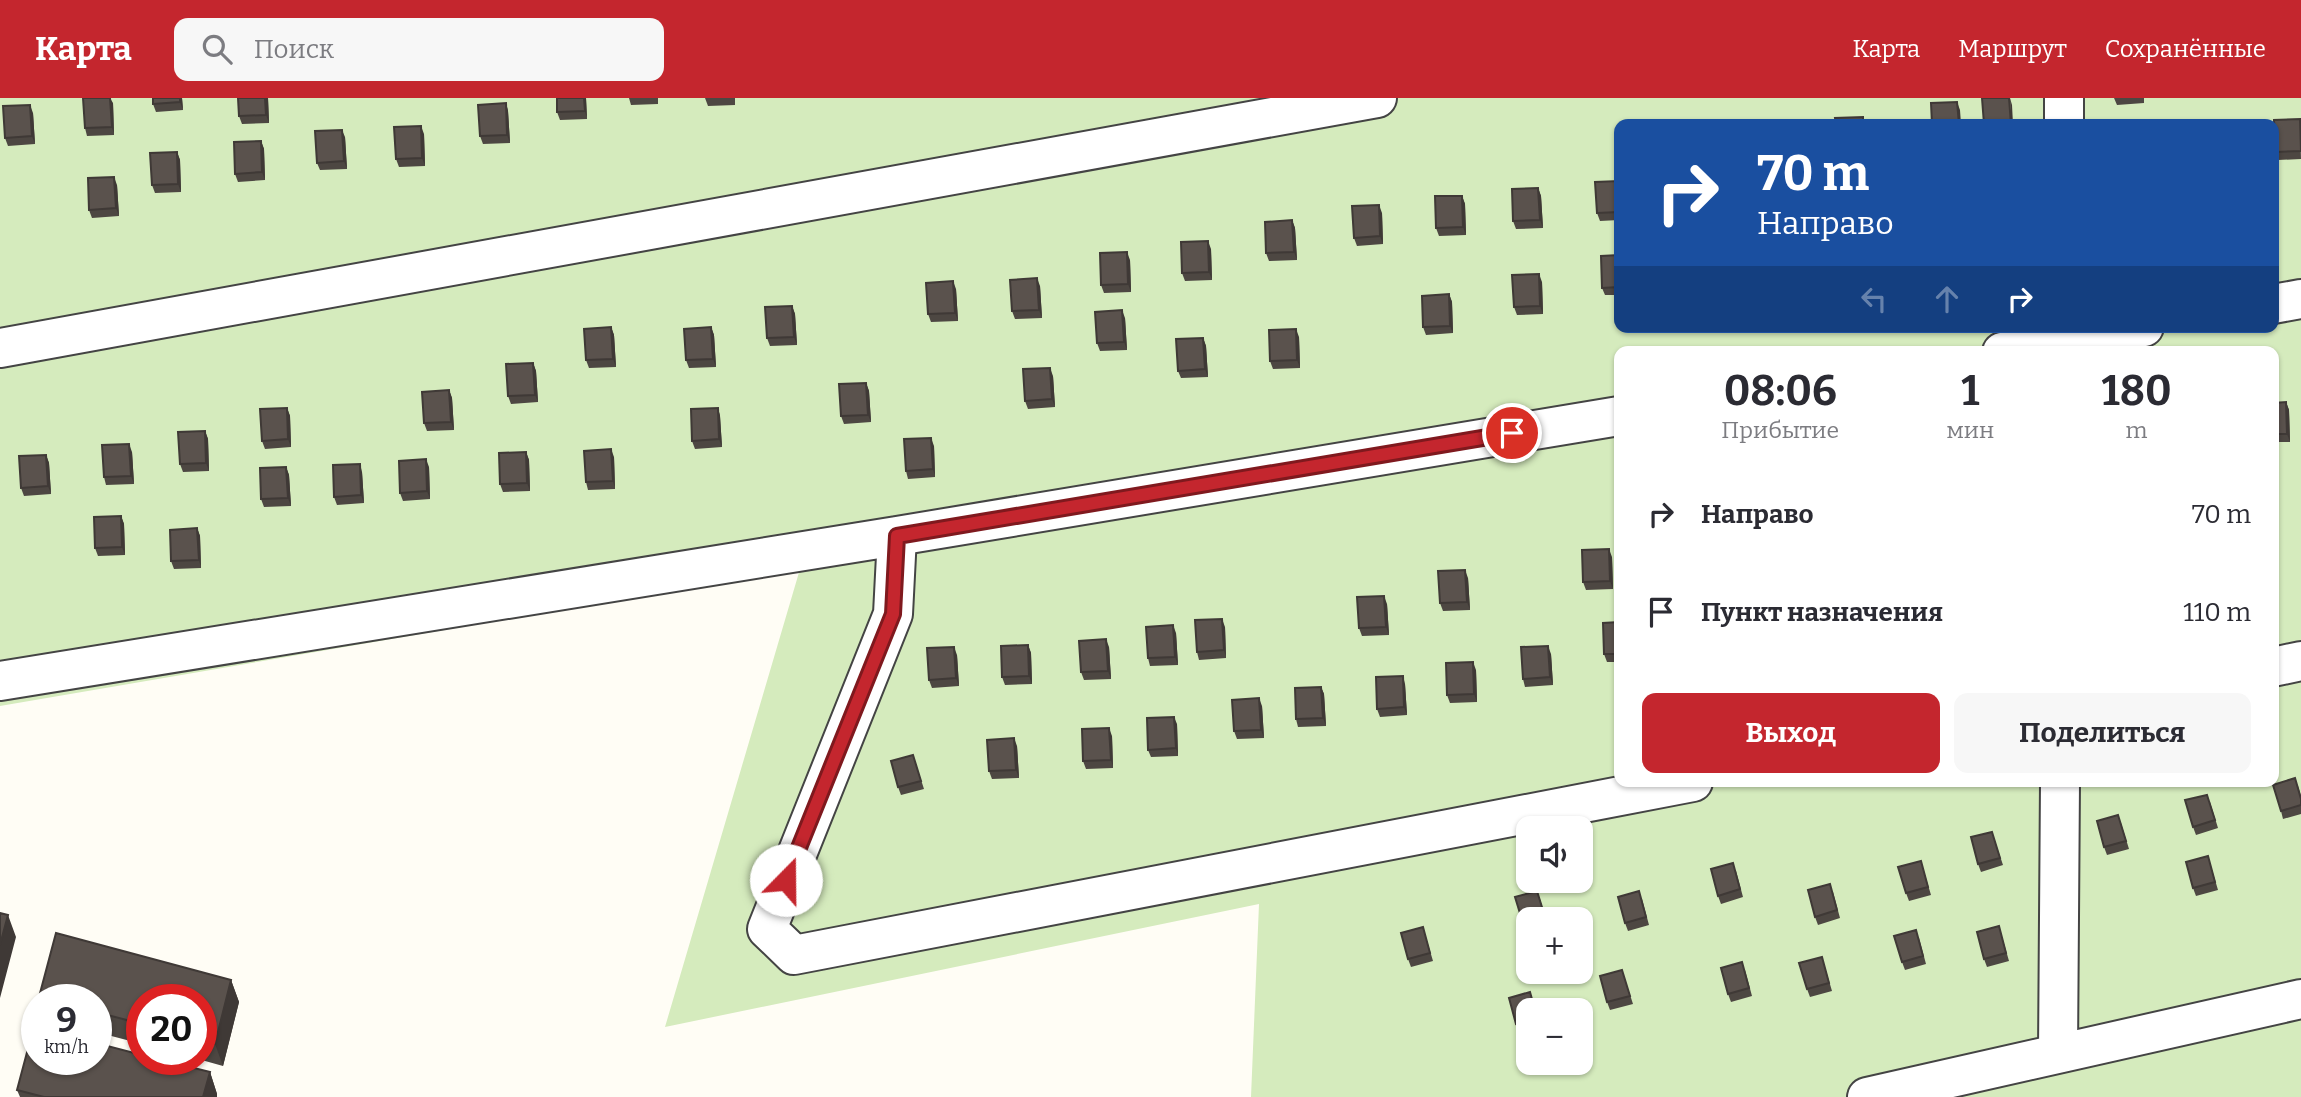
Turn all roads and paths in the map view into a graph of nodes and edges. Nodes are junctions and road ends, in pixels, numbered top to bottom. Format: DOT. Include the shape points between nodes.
graph roads {
  1 [pos="1377,98"];
  2 [pos="2064,98"];
  3 [pos="2064,119"];
  4 [pos="2301,299"];
  5 [pos="2279,303"];
  6 [pos="2107,333"];
  7 [pos="2063,340"];
  8 [pos="2032,346"];
  9 [pos="0,348"];
  10 [pos="1614,417"];
  11 [pos="897,536"];
  12 [pos="2301,661"];
  13 [pos="2279,666"];
  14 [pos="0,681"];
  15 [pos="1667,787"];
  16 [pos="2060,787"];
  17 [pos="2301,999"];
  18 [pos="2058,1053"];
  19 [pos="1867,1097"];
  1 -- 9 [label="street"];
  2 -- 3 [label="street"];
  4 -- 5 [label="street"];
  6 -- 7 [label="street"];
  7 -- 8 [label="street"];
  10 -- 11 [label="street"];
  11 -- 14 [label="street"];
  11 -- 15 [label="street" via="893,614 767,929 794,955"];
  12 -- 13 [label="street"];
  16 -- 18 [label="street"];
  17 -- 18 [label="street"];
  18 -- 19 [label="street"];
}
